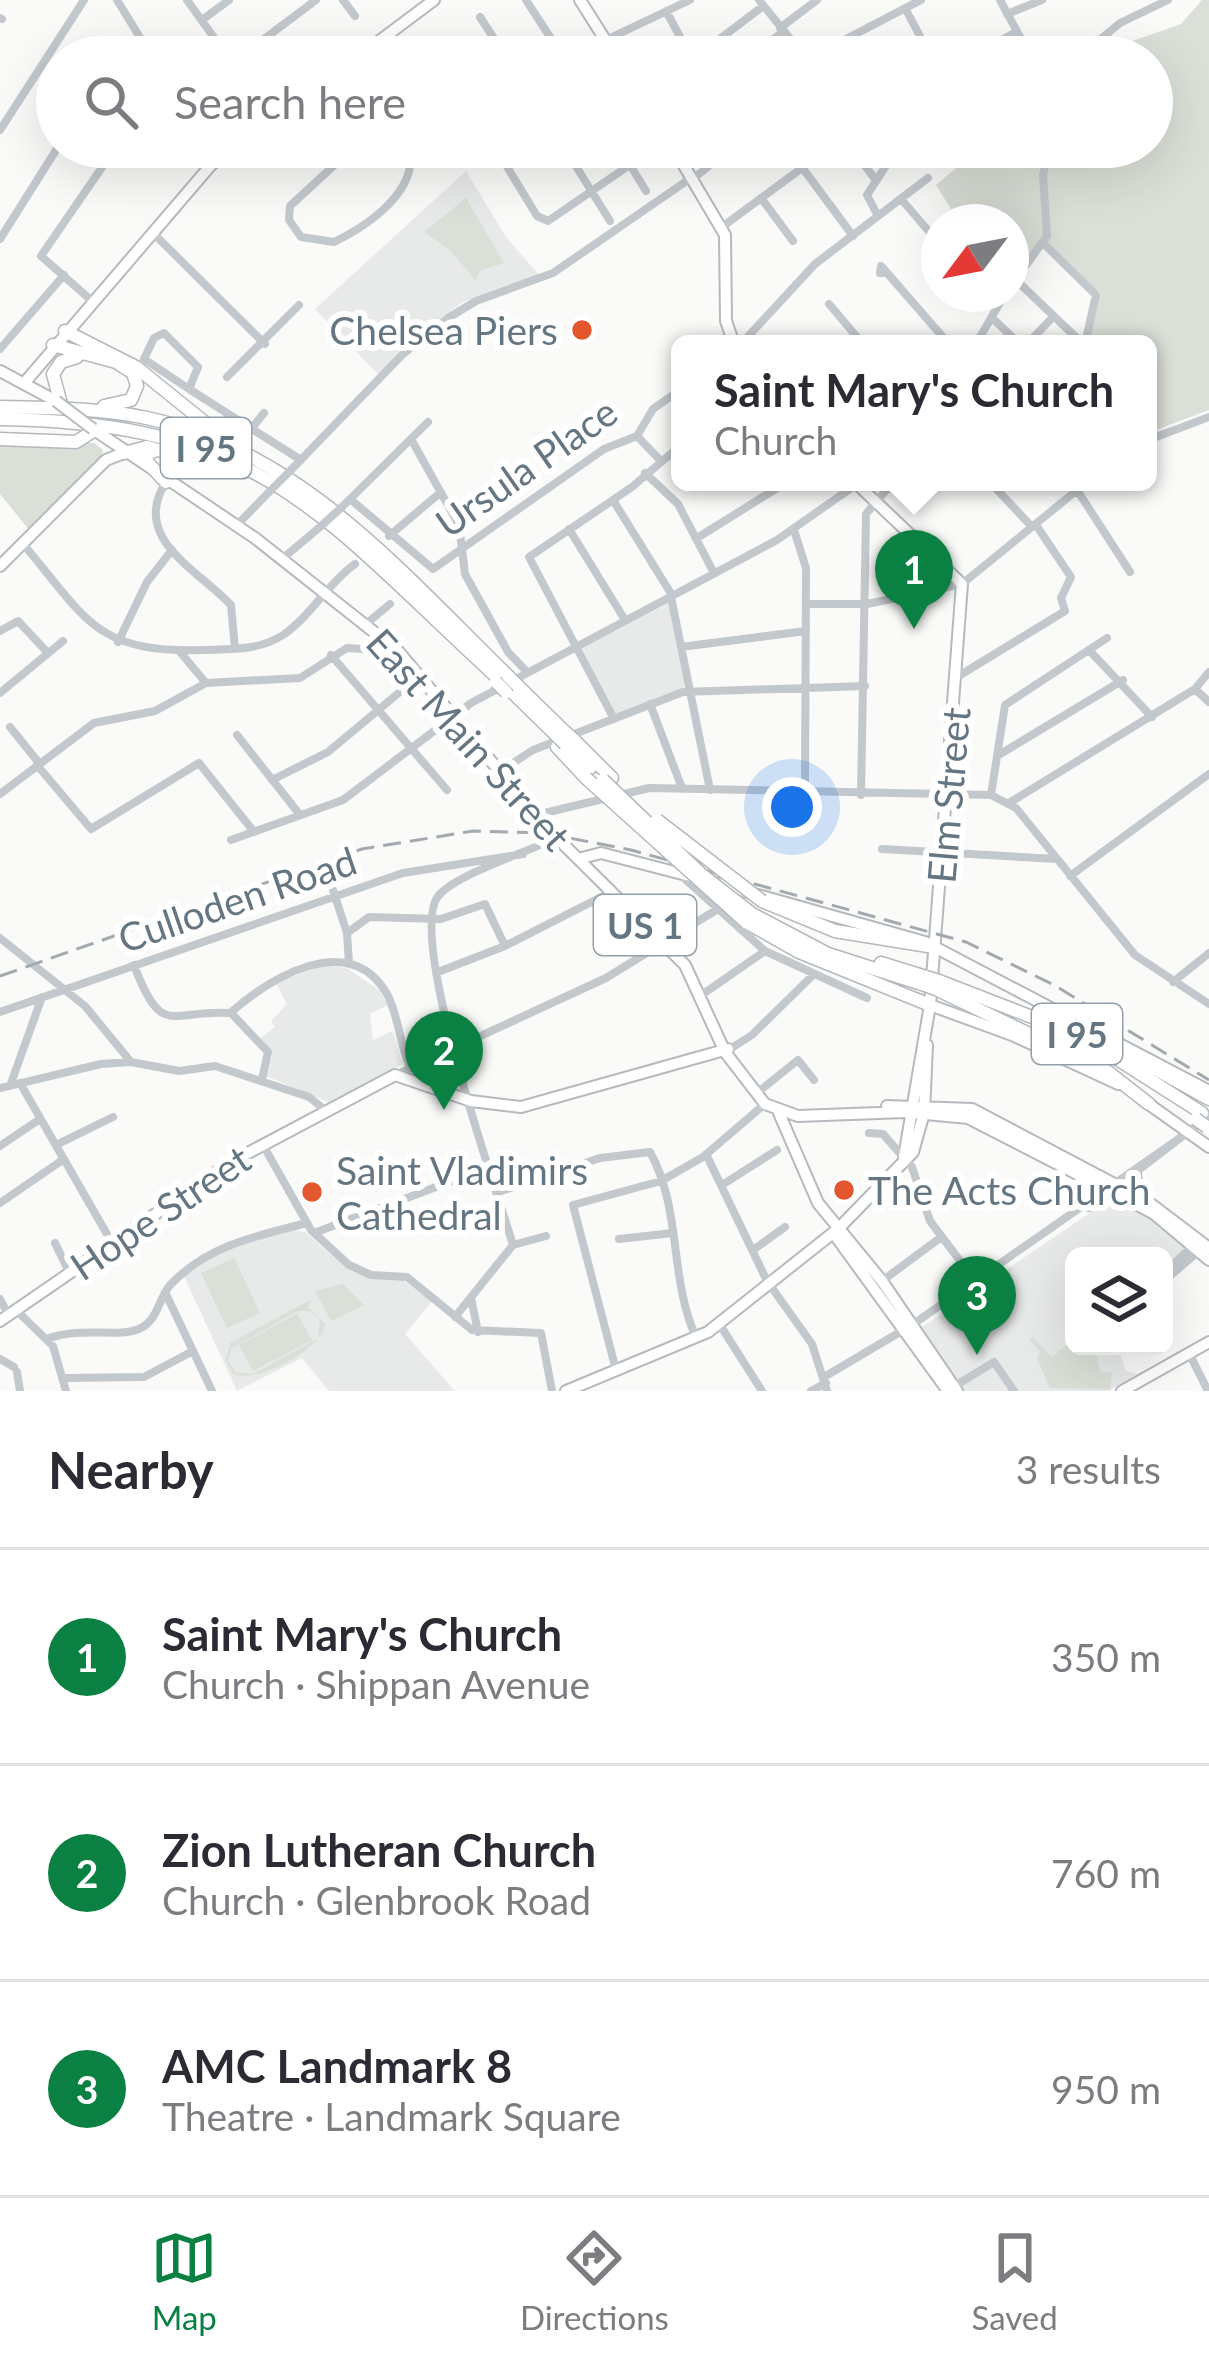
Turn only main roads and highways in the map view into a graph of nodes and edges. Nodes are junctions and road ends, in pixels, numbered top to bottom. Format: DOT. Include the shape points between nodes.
graph roads {
  1 [pos="434,0"];
  2 [pos="580,0"];
  3 [pos="386,36"];
  4 [pos="603,36"];
  5 [pos="210,168"];
  6 [pos="686,168"];
  7 [pos="65,331"];
  8 [pos="733,335"];
  9 [pos="53,345"];
  10 [pos="97,357"];
  11 [pos="0,371"];
  12 [pos="26,381"];
  13 [pos="59,403"];
  14 [pos="1,407"];
  15 [pos="0,419"];
  16 [pos="95,430"];
  17 [pos="0,439"];
  18 [pos="124,453"];
  19 [pos="182,455"];
  20 [pos="255,457"];
  21 [pos="108,459"];
  22 [pos="95,477"];
  23 [pos="166,482"];
  24 [pos="865,491"];
  25 [pos="311,505"];
  26 [pos="0,566"];
  27 [pos="506,684"];
  28 [pos="561,739"];
  29 [pos="608,779"];
  30 [pos="578,859"];
  31 [pos="754,911"];
  32 [pos="934,947"];
  33 [pos="932,983"];
  34 [pos="930,1007"];
  35 [pos="727,1050"];
  36 [pos="769,1101"];
  37 [pos="1149,1105"];
  38 [pos="919,1108"];
  39 [pos="1206,1114"];
  40 [pos="1209,1147"];
  41 [pos="1135,1175"];
  42 [pos="1091,1180"];
  43 [pos="1114,1188"];
  44 [pos="1137,1196"];
  45 [pos="1089,1205"];
  46 [pos="836,1231"];
  47 [pos="1203,1248"];
  48 [pos="8,1316"];
  49 [pos="908,1326"];
  50 [pos="1209,1342"];
  51 [pos="1153,1372"];
  52 [pos="950,1390"];
  53 [pos="566,1391"];
  54 [pos="1118,1391"];
  55 [pos="1151,1391"];
  1 -- 3 [label="main road"];
  2 -- 4 [label="main road"];
  5 -- 7 [label="main road"];
  6 -- 8 [label="main road" via="722,227"];
  7 -- 9 [label="main road"];
  7 -- 20 [label="highway" via="136,367"];
  9 -- 10 [label="highway"];
  9 -- 12 [label="main road"];
  10 -- 13 [label="highway" via="70,358 56,368"];
  10 -- 14 [label="highway" via="133,373 137,389 127,402"];
  11 -- 12 [label="main road, East Main Street / US 1"];
  12 -- 13 [label="main road, East Main Street / US 1"];
  13 -- 16 [label="main road, East Main Street / US 1, bridge"];
  14 -- 20 [label="highway, I 95" via="143,418"];
  15 -- 25 [label="highway, I 95" via="95,422 167,435 249,466"];
  16 -- 17 [label="highway" via="76,442"];
  16 -- 18 [label="main road, East Main Street / US 1"];
  16 -- 21 [label="main road"];
  18 -- 19 [label="highway" via="143,446"];
  18 -- 21 [label="main road"];
  18 -- 22 [label="main road"];
  18 -- 23 [label="main road, East Main Street / US 1"];
  19 -- 23 [label="highway" via="148,453 147,463"];
  19 -- 25 [label="highway" via="244,472"];
  20 -- 27 [label="highway, I 95" via="342,515"];
  21 -- 22 [label="main road"];
  22 -- 26 [label="main road"];
  23 -- 30 [label="main road, East Main Street / US 1" via="282,559 398,651"];
  24 -- 32 [label="main road, Elm Street" via="962,584"];
  25 -- 27 [label="highway, I 95"];
  27 -- 28 [label="highway"];
  28 -- 29 [label="highway, I 95"];
  28 -- 31 [label="highway, bridge" via="586,778"];
  29 -- 31 [label="highway, I 95, bridge"];
  29 -- 31 [label="highway, I 95, bridge" via="702,875"];
  30 -- 32 [label="main road" via="601,853"];
  30 -- 35 [label="main road, East Main Street / US 1" via="666,945 703,994"];
  31 -- 32 [label="highway"];
  31 -- 33 [label="highway, I 95"];
  31 -- 34 [label="highway" via="808,957"];
  32 -- 34 [label="main road, Elm Street"];
  32 -- 39 [label="main road"];
  33 -- 37 [label="highway" via="1108,1072"];
  33 -- 39 [label="highway, I 95" via="1065,1037"];
  33 -- 39 [label="highway, I 95" via="1013,1005 1107,1050"];
  34 -- 37 [label="main road" via="1025,1040"];
  34 -- 38 [label="main road, Elm Street"];
  35 -- 36 [label="main road, East Main Street / US 1"];
  35 -- 48 [label="main road, Hope Street" via="521,1107 471,1101 395,1076 263,1144"];
  36 -- 38 [label="main road" via="797,1111"];
  36 -- 46 [label="main road, East Main Street" via="803,1191"];
  37 -- 40 [label="main road"];
  38 -- 42 [label="main road" via="968,1118"];
  38 -- 43 [label="main road" via="972,1109"];
  38 -- 46 [label="main road, Elm Street" via="916,1145"];
  41 -- 44 [label="main road"];
  42 -- 43 [label="main road"];
  42 -- 45 [label="main road"];
  43 -- 44 [label="main road"];
  43 -- 47 [label="main road"];
  44 -- 47 [label="main road"];
  46 -- 49 [label="main road"];
  46 -- 49 [label="main road" via="882,1281"];
  46 -- 53 [label="main road, Elm Street" via="720,1325"];
  49 -- 52 [label="main road"];
  50 -- 51 [label="main road"];
  51 -- 54 [label="main road"];
  51 -- 55 [label="main road"];
}
